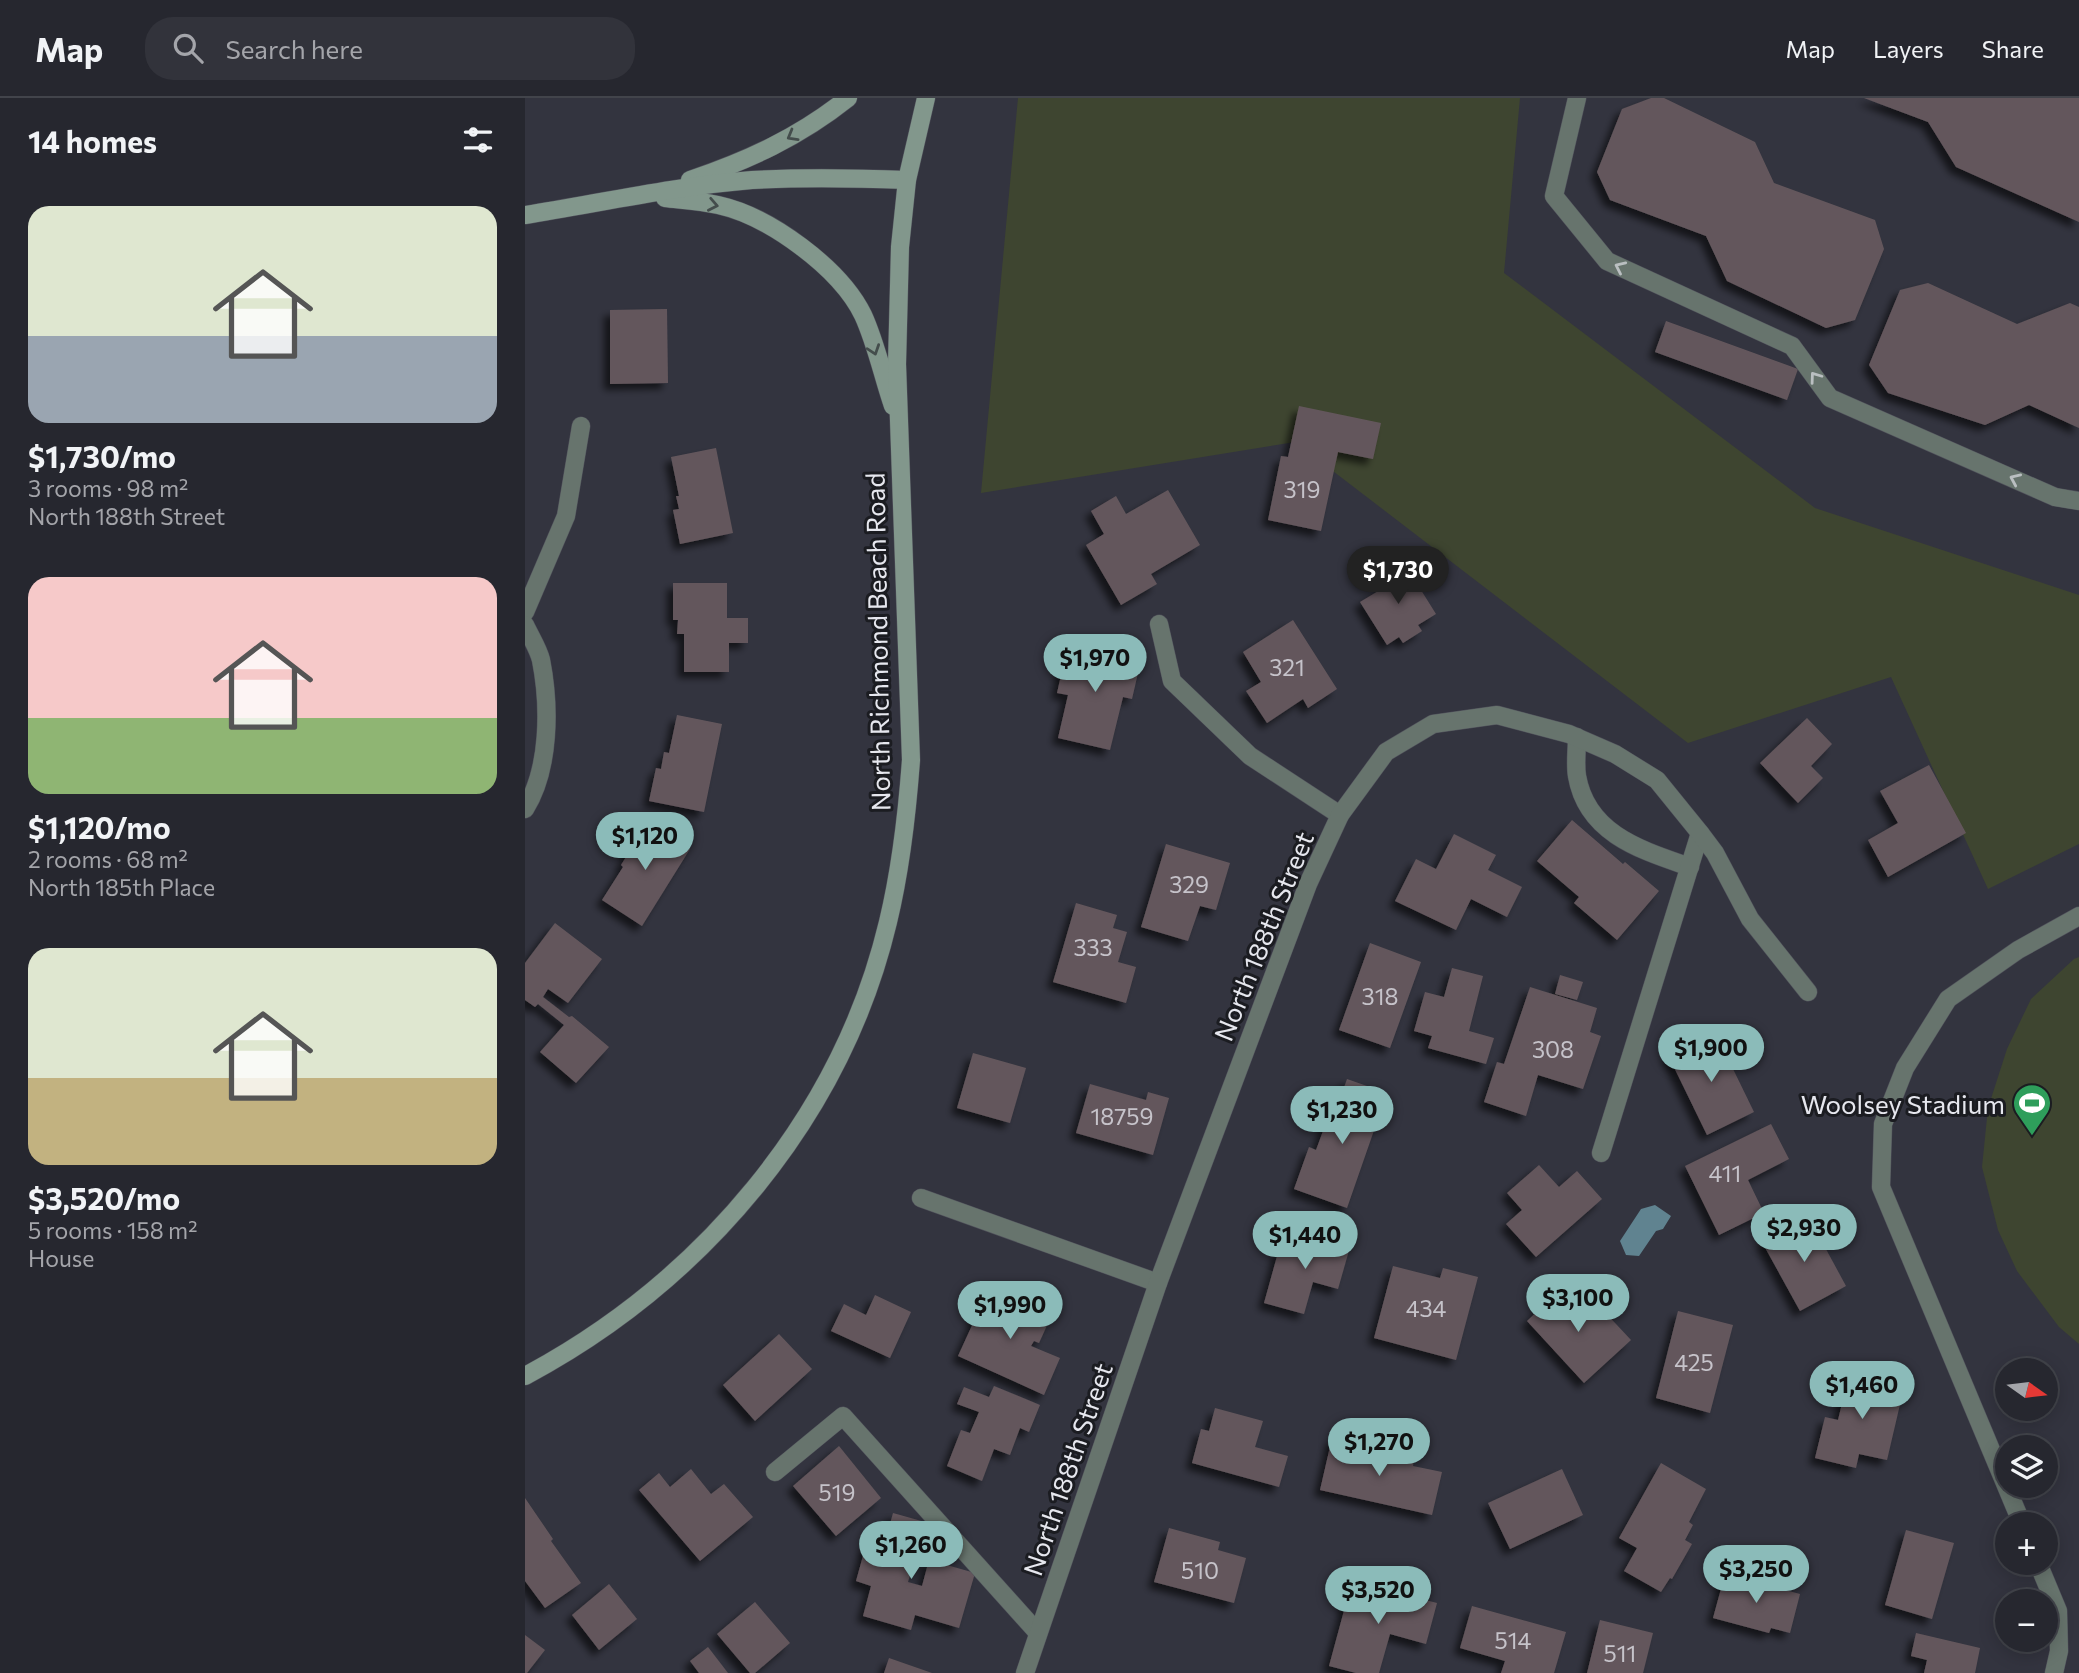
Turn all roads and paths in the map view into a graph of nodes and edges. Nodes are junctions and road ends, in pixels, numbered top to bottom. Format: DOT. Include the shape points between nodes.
graph roads {
  1 [pos="848,98"];
  2 [pos="926,98"];
  3 [pos="1577,98"];
  4 [pos="907,180"];
  5 [pos="646,195"];
  6 [pos="525,215"];
  7 [pos="581,426"];
  8 [pos="900,426"];
  9 [pos="2079,501"];
  10 [pos="525,612"];
  11 [pos="1159,624"];
  12 [pos="525,625"];
  13 [pos="1577,737"];
  14 [pos="525,809"];
  15 [pos="1340,815"];
  16 [pos="1700,833"];
  17 [pos="1690,867"];
  18 [pos="2079,916"];
  19 [pos="1808,992"];
  20 [pos="1601,1153"];
  21 [pos="921,1198"];
  22 [pos="1158,1283"];
  23 [pos="525,1376"];
  24 [pos="775,1472"];
  25 [pos="2017,1512"];
  26 [pos="2043,1575"];
  27 [pos="1038,1633"];
  28 [pos="1025,1673"];
  29 [pos="2054,1673"];
  1 -- 5 [label="main road, one-way" via="801,131 742,162"];
  2 -- 4 [label="main road, North Richmond Beach Road"];
  9 -- 3 [label="street, one-way" via="2055,497 1830,398 1792,346 1607,261 1554,196"];
  4 -- 5 [label="main road" via="763,180"];
  4 -- 8 [label="main road, North Richmond Beach Road" via="900,239"];
  5 -- 6 [label="main road"];
  5 -- 8 [label="main road, one-way" via="720,205 771,226 811,254 836,277 862,314"];
  7 -- 10 [label="street" via="566,516"];
  8 -- 23 [label="main road, North Richmond Beach Road" via="911,760 900,869 874,972 818,1096 737,1211 688,1262 623,1316"];
  11 -- 15 [label="street" via="1172,681 1250,756"];
  12 -- 14 [label="street" via="540,658 547,730 534,794"];
  13 -- 15 [label="street, North 188th Street" via="1497,715 1433,724 1386,752"];
  13 -- 16 [label="street, North 188th Street" via="1657,780"];
  13 -- 17 [label="street" via="1577,774 1590,810 1624,842"];
  15 -- 22 [label="street, North 188th Street" via="1308,884"];
  16 -- 17 [label="street"];
  16 -- 19 [label="street, North 188th Street" via="1750,919"];
  17 -- 20 [label="street"];
  18 -- 25 [label="street" via="2018,950 1948,999 1905,1068 1883,1124 1881,1187"];
  21 -- 22 [label="street"];
  22 -- 27 [label="street, North 188th Street"];
  24 -- 27 [label="street" via="843,1416"];
  26 -- 29 [label="street" via="2058,1611 2059,1651"];
  27 -- 28 [label="street, North 188th Street"];
}
